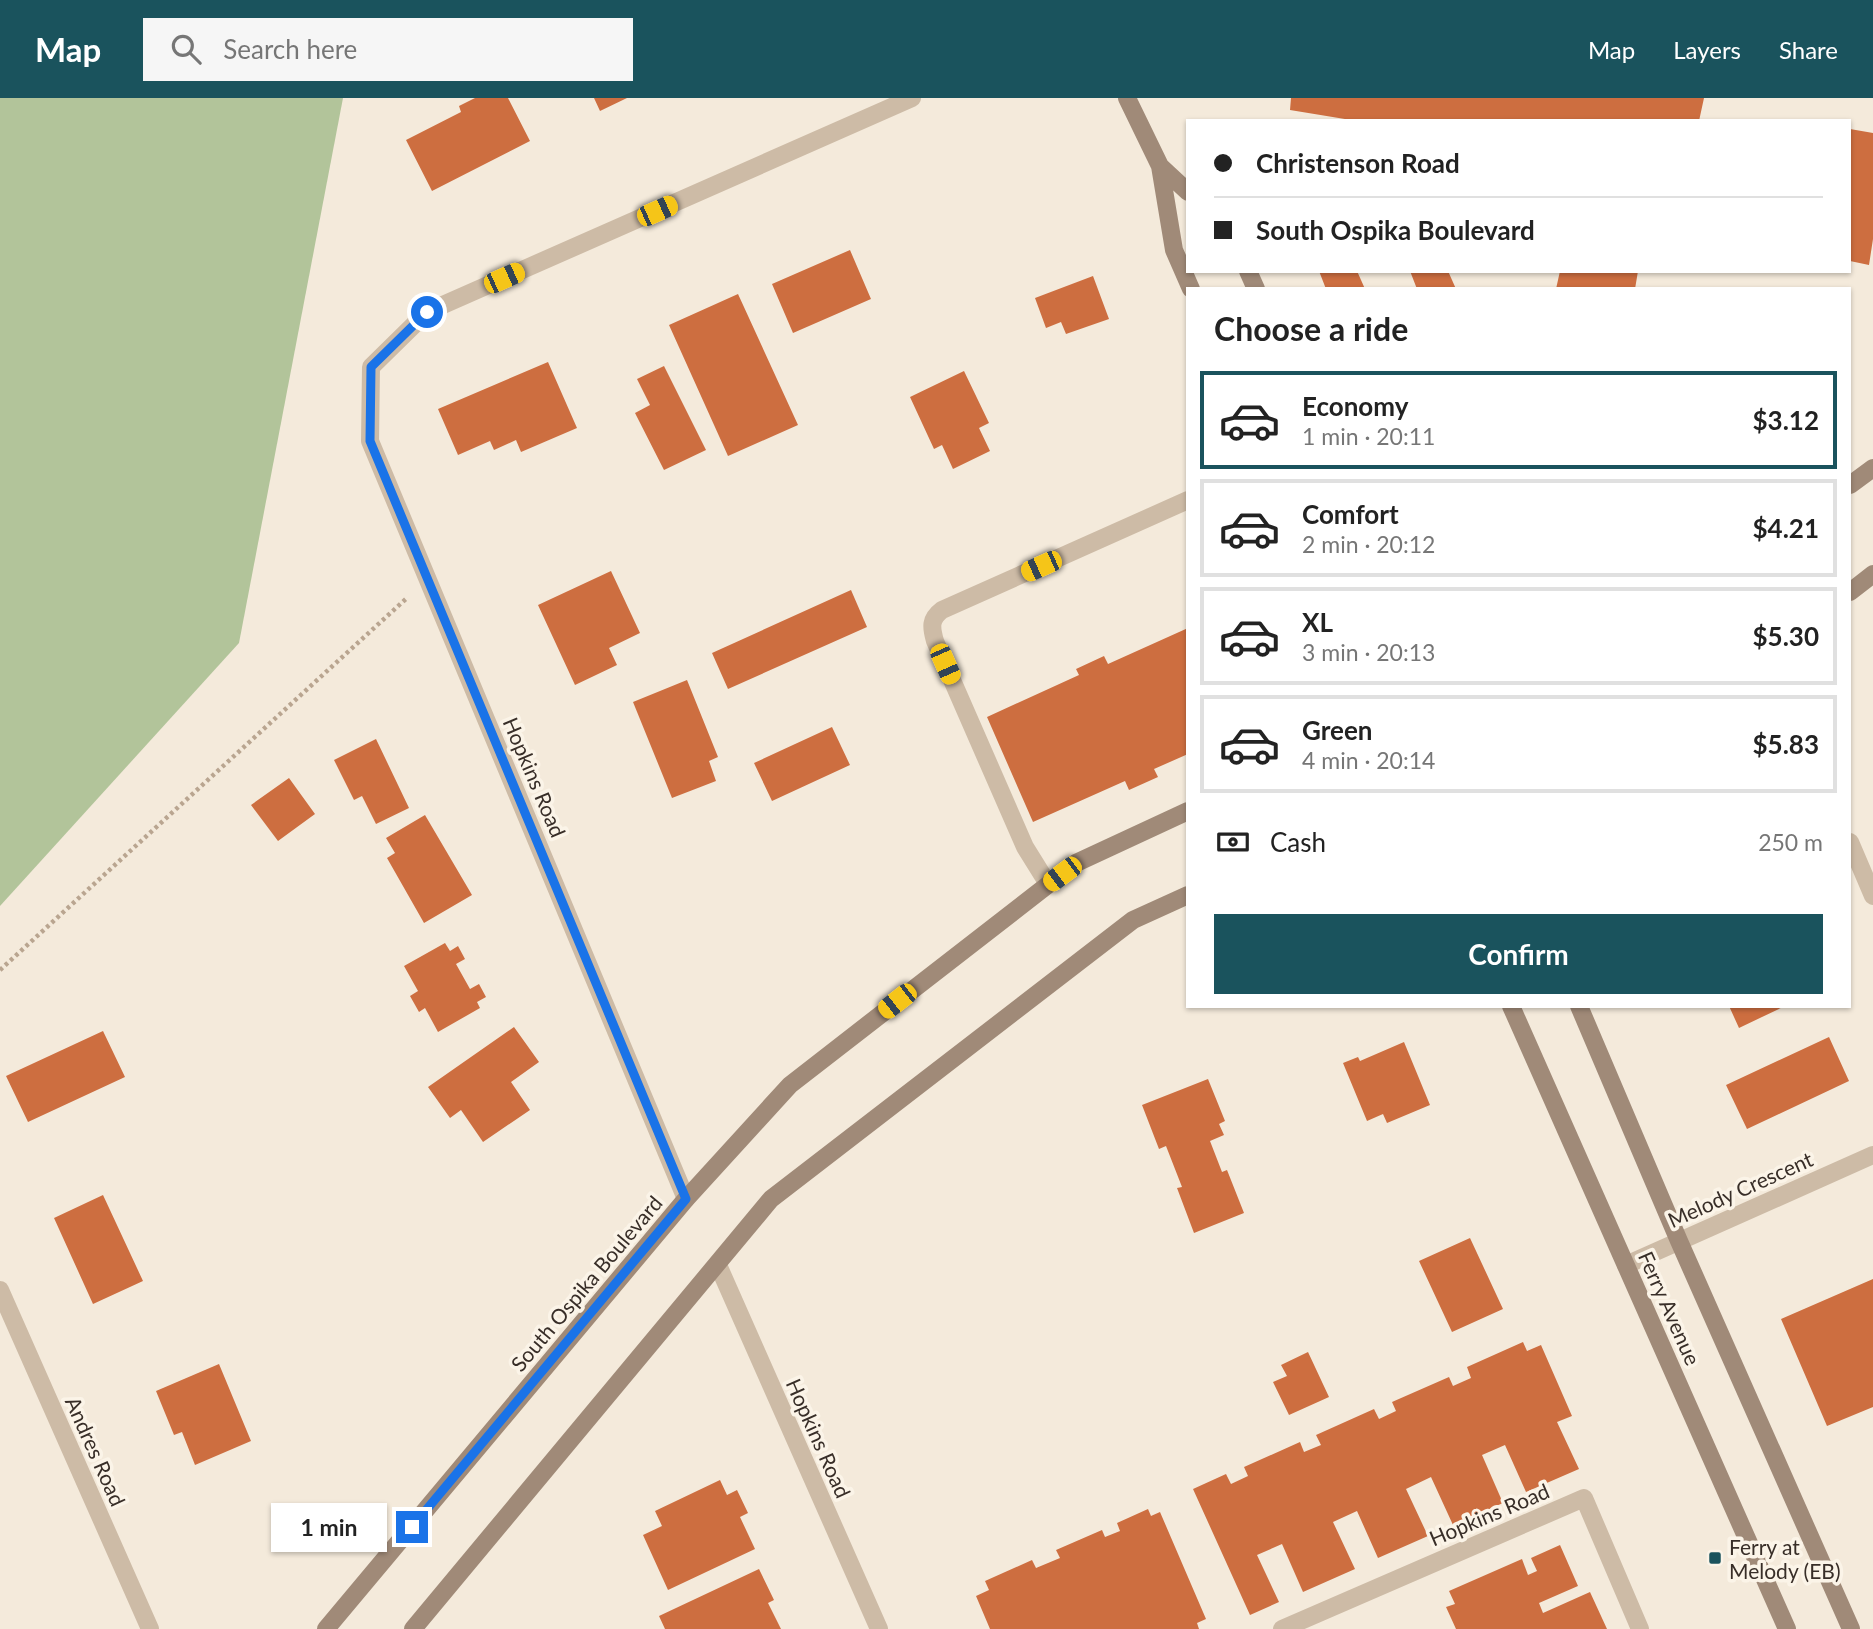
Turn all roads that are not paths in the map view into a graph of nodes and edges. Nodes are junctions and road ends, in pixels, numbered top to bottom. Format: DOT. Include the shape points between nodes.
graph roads {
  1 [pos="912,98"];
  2 [pos="1127,98"];
  3 [pos="1160,166"];
  4 [pos="1186,190"];
  5 [pos="1190,287"];
  6 [pos="1873,468"];
  7 [pos="1851,484"];
  8 [pos="1186,501"];
  9 [pos="1873,574"];
  10 [pos="1851,591"];
  11 [pos="1186,812"];
  12 [pos="1851,844"];
  13 [pos="1048,884"];
  14 [pos="1186,896"];
  15 [pos="1873,896"];
  16 [pos="1512,1008"];
  17 [pos="1580,1008"];
  18 [pos="1873,1155"];
  19 [pos="686,1199"];
  20 [pos="1679,1241"];
  21 [pos="718,1265"];
  22 [pos="1626,1265"];
  23 [pos="0,1290"];
  24 [pos="150,1629"];
  25 [pos="326,1629"];
  26 [pos="413,1629"];
  27 [pos="879,1629"];
  28 [pos="1282,1629"];
  29 [pos="1640,1629"];
  30 [pos="1787,1629"];
  31 [pos="1851,1629"];
  1 -- 19 [label="street, Hopkins Road" via="427,312 371,367 370,441"];
  2 -- 3 [label="main road"];
  3 -- 4 [label="main road"];
  3 -- 5 [label="main road" via="1174,250"];
  6 -- 7 [label="main road"];
  8 -- 13 [label="street" via="935,616 931,627 1025,847"];
  9 -- 10 [label="main road"];
  11 -- 13 [label="main road, South Ospika Boulevard" via="1076,863"];
  12 -- 15 [label="street"];
  13 -- 19 [label="main road, South Ospika Boulevard" via="790,1085"];
  14 -- 21 [label="main road" via="1133,920 772,1199"];
  16 -- 22 [label="main road, Ferry Avenue"];
  17 -- 20 [label="main road, Ferry Avenue"];
  18 -- 20 [label="street, Melody Crescent"];
  19 -- 25 [label="main road, South Ospika Boulevard"];
  20 -- 22 [label="street, Melody Crescent"];
  20 -- 31 [label="main road, Ferry Avenue"];
  21 -- 26 [label="main road"];
  21 -- 27 [label="street, Hopkins Road"];
  22 -- 30 [label="main road, Ferry Avenue"];
  23 -- 24 [label="street, Andres Road"];
  28 -- 29 [label="street, Hopkins Road" via="1584,1498"];
}
